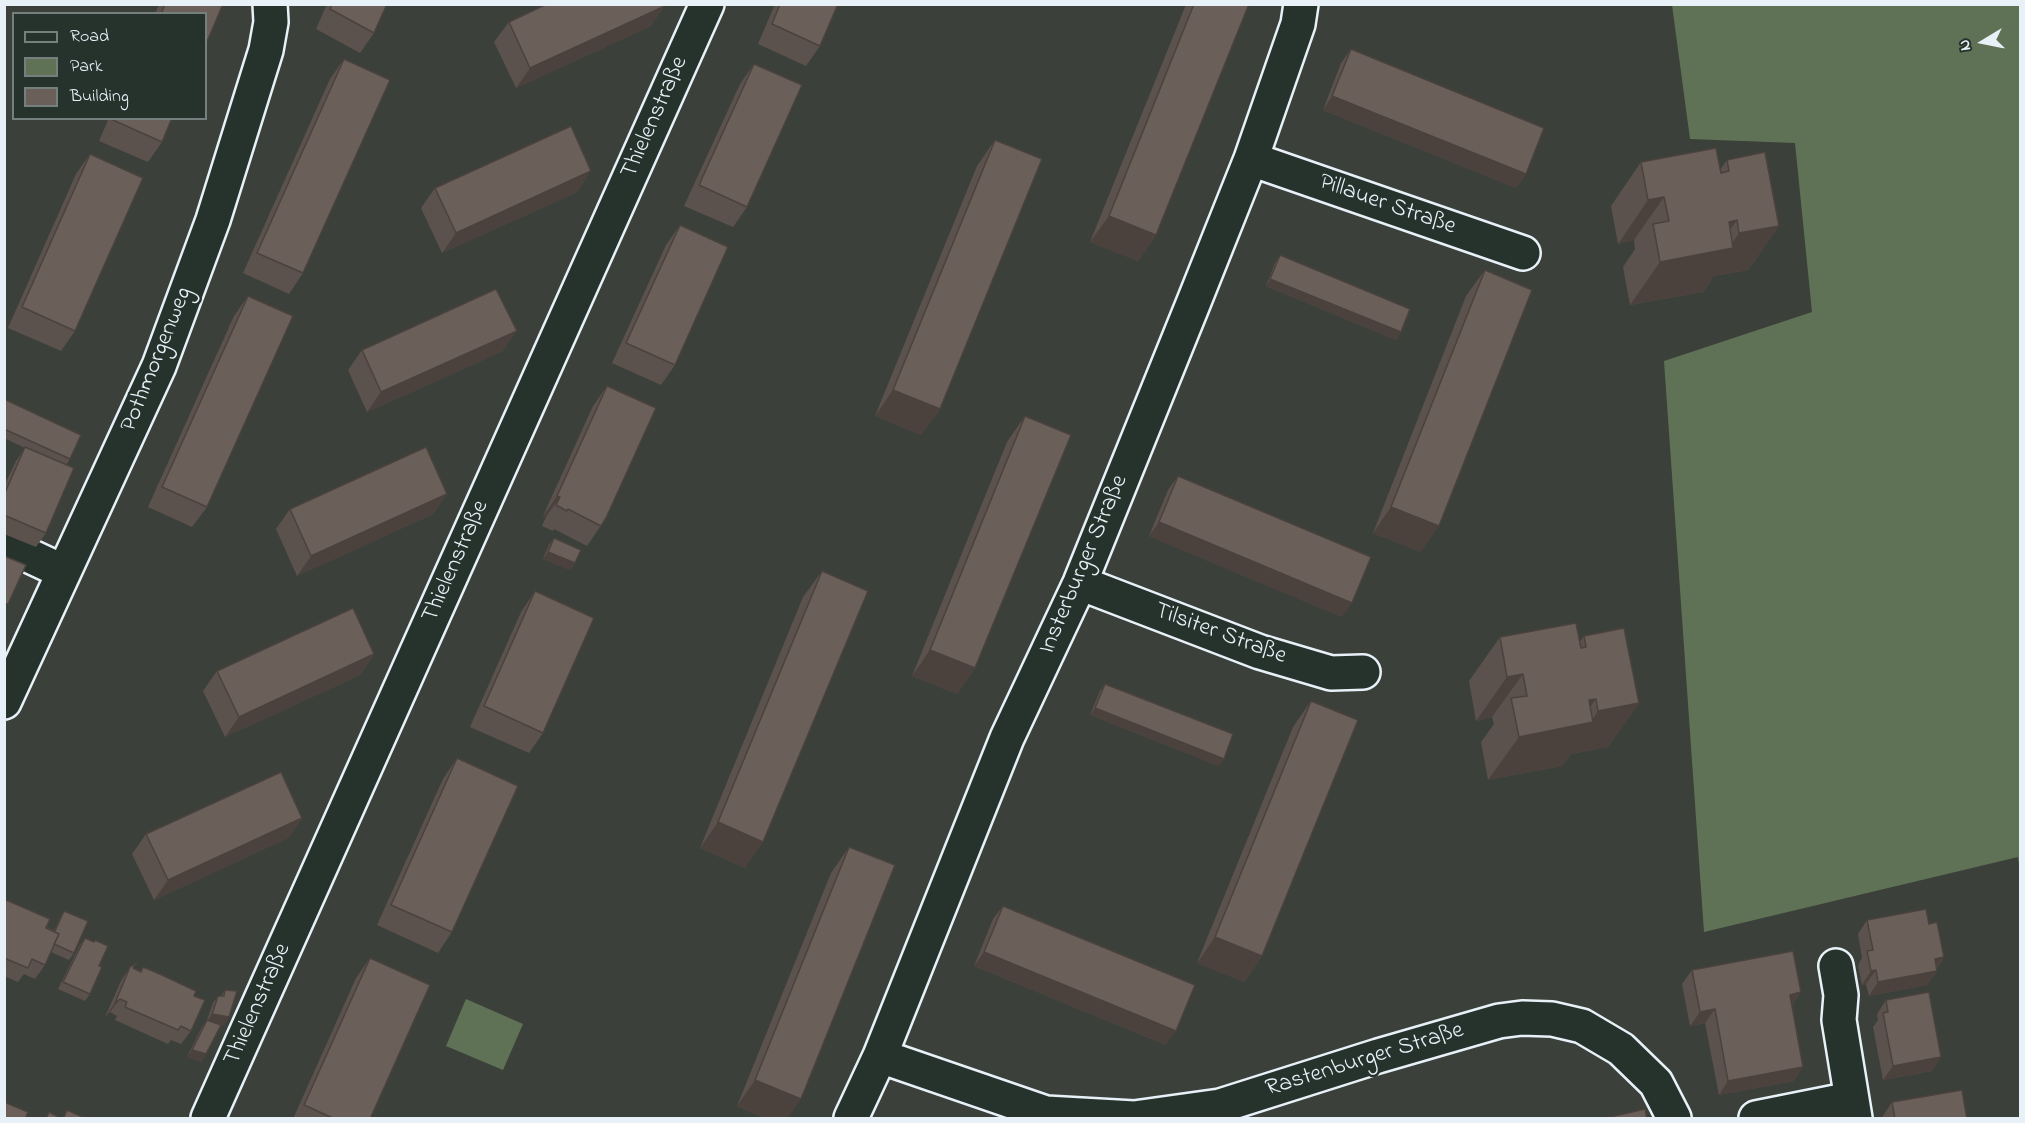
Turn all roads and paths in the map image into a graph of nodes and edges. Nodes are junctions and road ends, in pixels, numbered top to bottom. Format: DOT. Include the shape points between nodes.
graph roads {
  1 [pos="270,4"];
  2 [pos="707,4"];
  3 [pos="1301,4"];
  4 [pos="1251,159"];
  5 [pos="1523,253"];
  6 [pos="4,544"];
  7 [pos="64,572"];
  8 [pos="1080,584"];
  9 [pos="16,649"];
  10 [pos="1363,672"];
  11 [pos="4,702"];
  12 [pos="1836,966"];
  13 [pos="880,1056"];
  14 [pos="1853,1109"];
  15 [pos="208,1119"];
  16 [pos="851,1119"];
  17 [pos="1674,1119"];
  18 [pos="1756,1119"];
  1 -- 7 [label="street, Pothmorgenweg" via="266,50 213,220 159,366"];
  2 -- 15 [label="street, Thielenstraße"];
  3 -- 4 [label="street, Insterburger Straße" via="1298,24"];
  4 -- 5 [label="street, Pillauer Straße"];
  4 -- 8 [label="street, Insterburger Straße"];
  6 -- 7 [label="street"];
  7 -- 9 [label="street, Pothmorgenweg"];
  8 -- 10 [label="street, Tilsiter Straße" via="1260,652 1331,673"];
  8 -- 13 [label="street, Insterburger Straße" via="1007,738"];
  9 -- 11 [label="street, Pothmorgenweg"];
  12 -- 14 [label="street" via="1841,995 1839,1020"];
  13 -- 16 [label="street, Insterburger Straße"];
  13 -- 17 [label="street, Rastenburger Straße" via="1046,1113 1134,1118 1220,1106 1499,1021 1552,1019 1582,1026 1621,1049 1656,1083"];
  14 -- 18 [label="street"];
}
